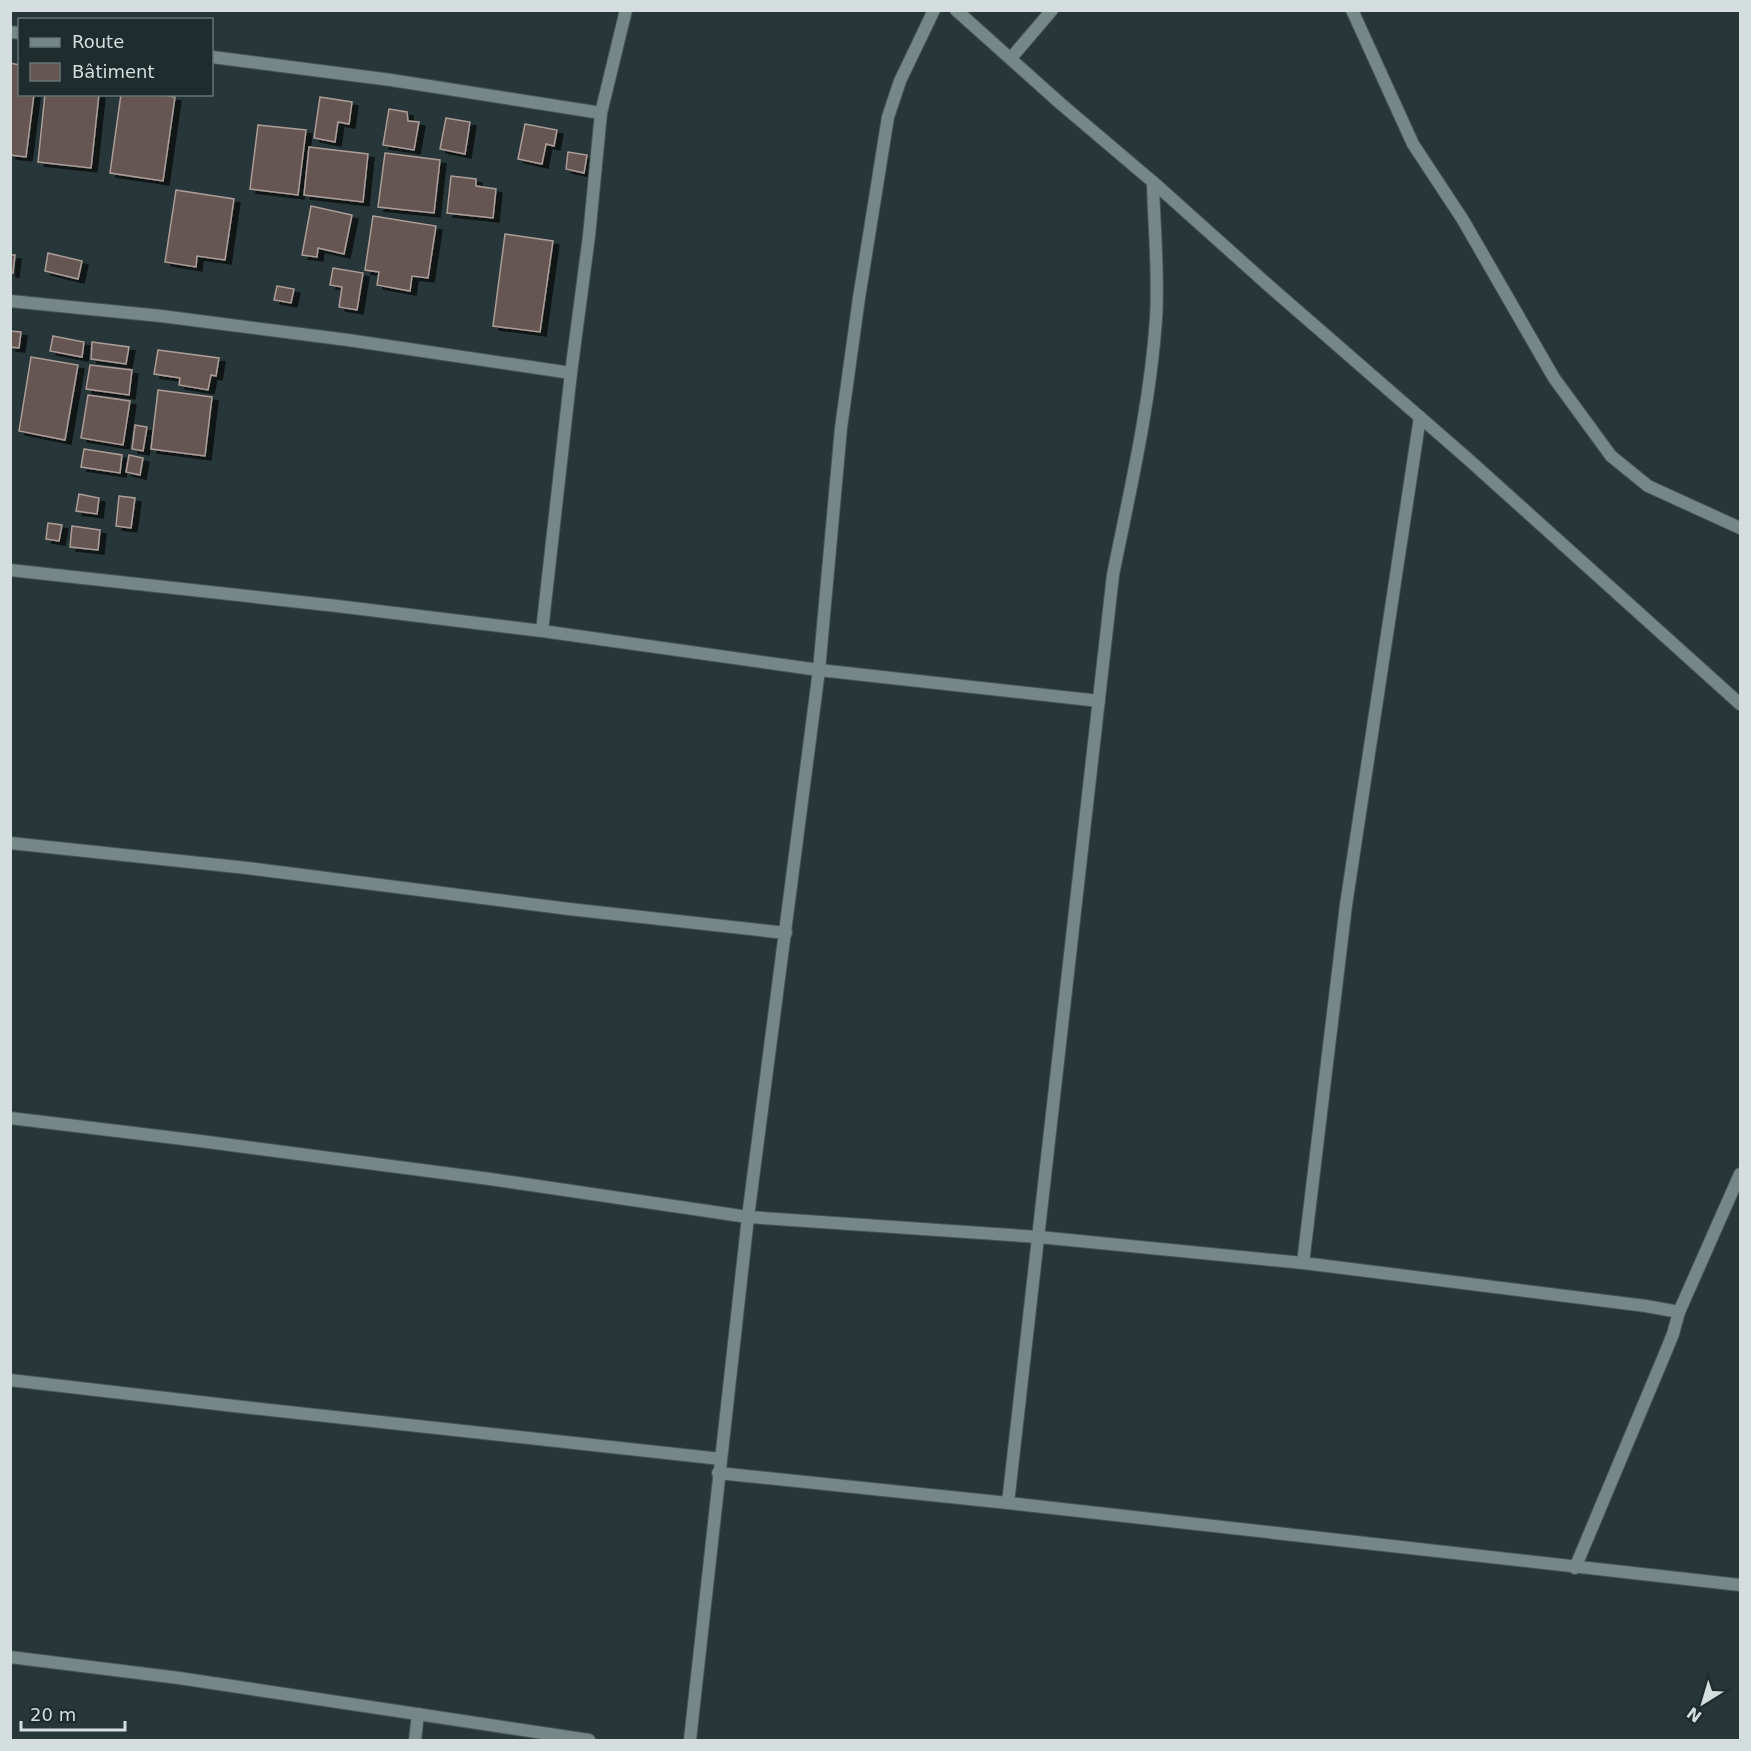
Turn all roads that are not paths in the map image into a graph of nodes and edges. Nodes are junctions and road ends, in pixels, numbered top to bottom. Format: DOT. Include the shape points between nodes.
graph roads {
  1 [pos="626,10"];
  2 [pos="934,10"];
  3 [pos="956,10"];
  4 [pos="1052,10"];
  5 [pos="1352,10"];
  6 [pos="213,57"];
  7 [pos="1011,58"];
  8 [pos="601,113"];
  9 [pos="1153,182"];
  10 [pos="10,302"];
  11 [pos="571,373"];
  12 [pos="1420,417"];
  13 [pos="1740,528"];
  14 [pos="10,570"];
  15 [pos="542,631"];
  16 [pos="819,670"];
  17 [pos="1099,701"];
  18 [pos="1740,704"];
  19 [pos="10,843"];
  20 [pos="786,933"];
  21 [pos="10,1118"];
  22 [pos="1740,1174"];
  23 [pos="748,1217"];
  24 [pos="1039,1237"];
  25 [pos="1303,1263"];
  26 [pos="1679,1312"];
  27 [pos="10,1380"];
  28 [pos="721,1459"];
  29 [pos="718,1473"];
  30 [pos="1008,1503"];
  31 [pos="1575,1568"];
  32 [pos="1740,1585"];
  33 [pos="10,1657"];
  34 [pos="418,1714"];
  35 [pos="415,1740"];
  36 [pos="589,1740"];
  37 [pos="690,1740"];
  1 -- 8 [label="street"];
  2 -- 16 [label="street" via="900,81 888,117 841,428"];
  3 -- 7 [label="street"];
  4 -- 7 [label="street"];
  5 -- 13 [label="street" via="1413,144 1463,220 1554,378 1611,456 1648,486"];
  6 -- 8 [label="street"];
  7 -- 9 [label="street"];
  8 -- 11 [label="street"];
  9 -- 12 [label="street"];
  9 -- 17 [label="street" via="1156,317 1151,368 1141,440 1113,575"];
  10 -- 11 [label="street" via="337,338"];
  11 -- 15 [label="street"];
  12 -- 18 [label="street"];
  12 -- 25 [label="street" via="1346,905"];
  14 -- 15 [label="street"];
  15 -- 16 [label="street"];
  16 -- 17 [label="street"];
  16 -- 20 [label="street"];
  17 -- 24 [label="street"];
  19 -- 20 [label="street"];
  20 -- 23 [label="street"];
  21 -- 23 [label="street" via="467,1176"];
  22 -- 26 [label="street"];
  23 -- 24 [label="street"];
  23 -- 28 [label="street"];
  24 -- 25 [label="street"];
  24 -- 30 [label="street"];
  25 -- 26 [label="street"];
  26 -- 31 [label="street" via="1673,1335"];
  27 -- 28 [label="street"];
  28 -- 29 [label="street"];
  29 -- 30 [label="street"];
  29 -- 37 [label="street"];
  30 -- 31 [label="street"];
  31 -- 32 [label="street"];
  33 -- 34 [label="street"];
  34 -- 35 [label="street"];
  34 -- 36 [label="street"];
}
